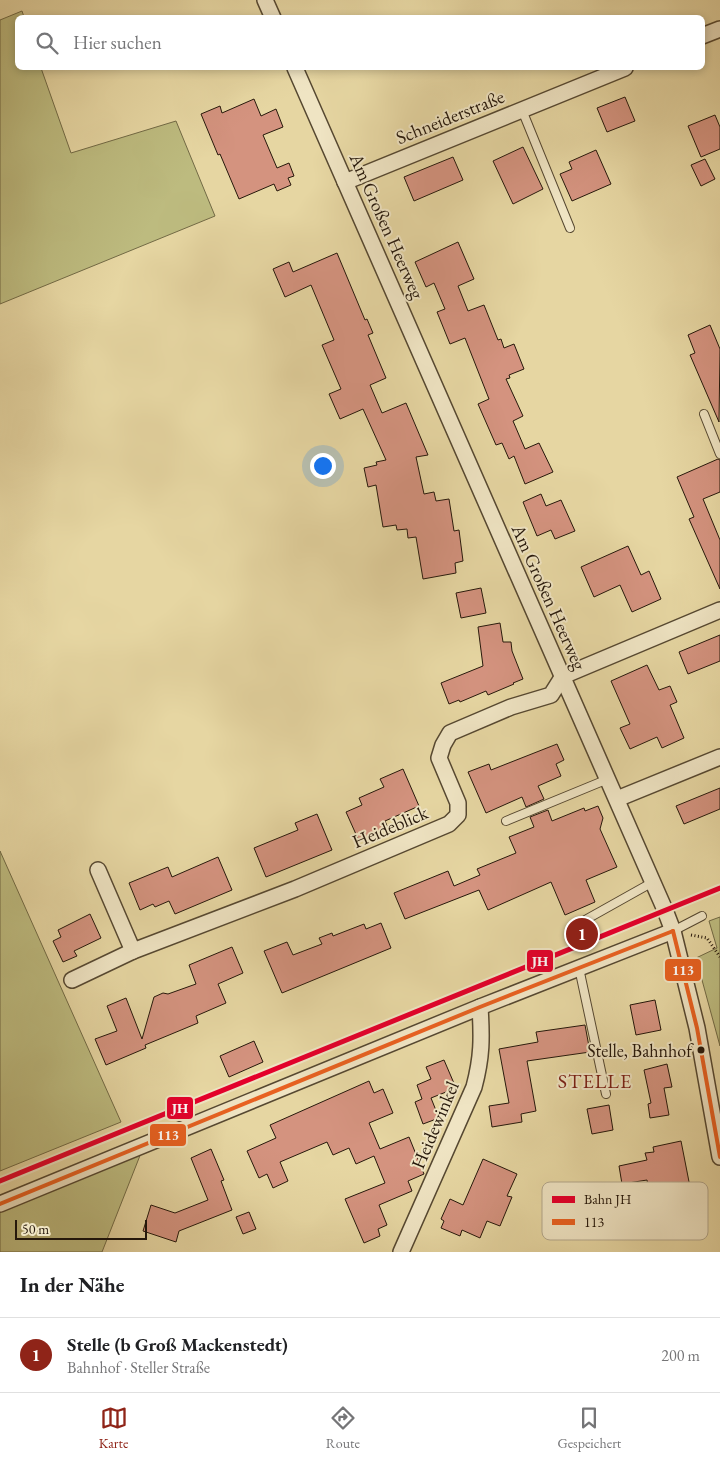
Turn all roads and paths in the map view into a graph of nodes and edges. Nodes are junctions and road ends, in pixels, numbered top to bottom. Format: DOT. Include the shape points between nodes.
graph roads {
  1 [pos="265,0"];
  2 [pos="272,15"];
  3 [pos="720,28"];
  4 [pos="705,35"];
  5 [pos="297,70"];
  6 [pos="620,70"];
  7 [pos="522,110"];
  8 [pos="345,182"];
  9 [pos="570,228"];
  10 [pos="704,414"];
  11 [pos="720,454"];
  12 [pos="720,610"];
  13 [pos="563,676"];
  14 [pos="720,756"];
  15 [pos="608,779"];
  16 [pos="617,799"];
  17 [pos="506,821"];
  18 [pos="98,870"];
  19 [pos="653,882"];
  20 [pos="702,916"];
  21 [pos="578,924"];
  22 [pos="673,931"];
  23 [pos="133,951"];
  24 [pos="720,957"];
  25 [pos="579,968"];
  26 [pos="72,980"];
  27 [pos="480,1007"];
  28 [pos="606,1094"];
  29 [pos="720,1157"];
  30 [pos="0,1204"];
  31 [pos="401,1252"];
  1 -- 2 [label="street"];
  3 -- 4 [label="street"];
  5 -- 8 [label="street, Am Großen Heerweg"];
  6 -- 7 [label="street, Schneiderstraße"];
  7 -- 8 [label="street, Schneiderstraße"];
  7 -- 9 [label="lane"];
  8 -- 13 [label="street, Am Großen Heerweg"];
  10 -- 11 [label="lane"];
  12 -- 13 [label="street"];
  13 -- 15 [label="street, Am Großen Heerweg"];
  13 -- 23 [label="street, Heideblick" via="551,694 450,733 439,758 458,803 458,815 449,824 296,889"];
  14 -- 16 [label="street"];
  15 -- 16 [label="street, Am Großen Heerweg"];
  15 -- 17 [label="lane"];
  16 -- 19 [label="street, Am Großen Heerweg"];
  18 -- 23 [label="street"];
  19 -- 21 [label="lane"];
  19 -- 22 [label="street, Am Großen Heerweg"];
  20 -- 22 [label="lane"];
  22 -- 24 [label="path" via="707,938"];
  22 -- 25 [label="street"];
  22 -- 29 [label="street, Am Großen Heerweg" via="697,1028"];
  23 -- 26 [label="street, Heideblick"];
  25 -- 27 [label="street"];
  25 -- 28 [label="lane"];
  27 -- 30 [label="street"];
  27 -- 31 [label="street, Heidewinkel" via="482,1045 474,1087"];
}
